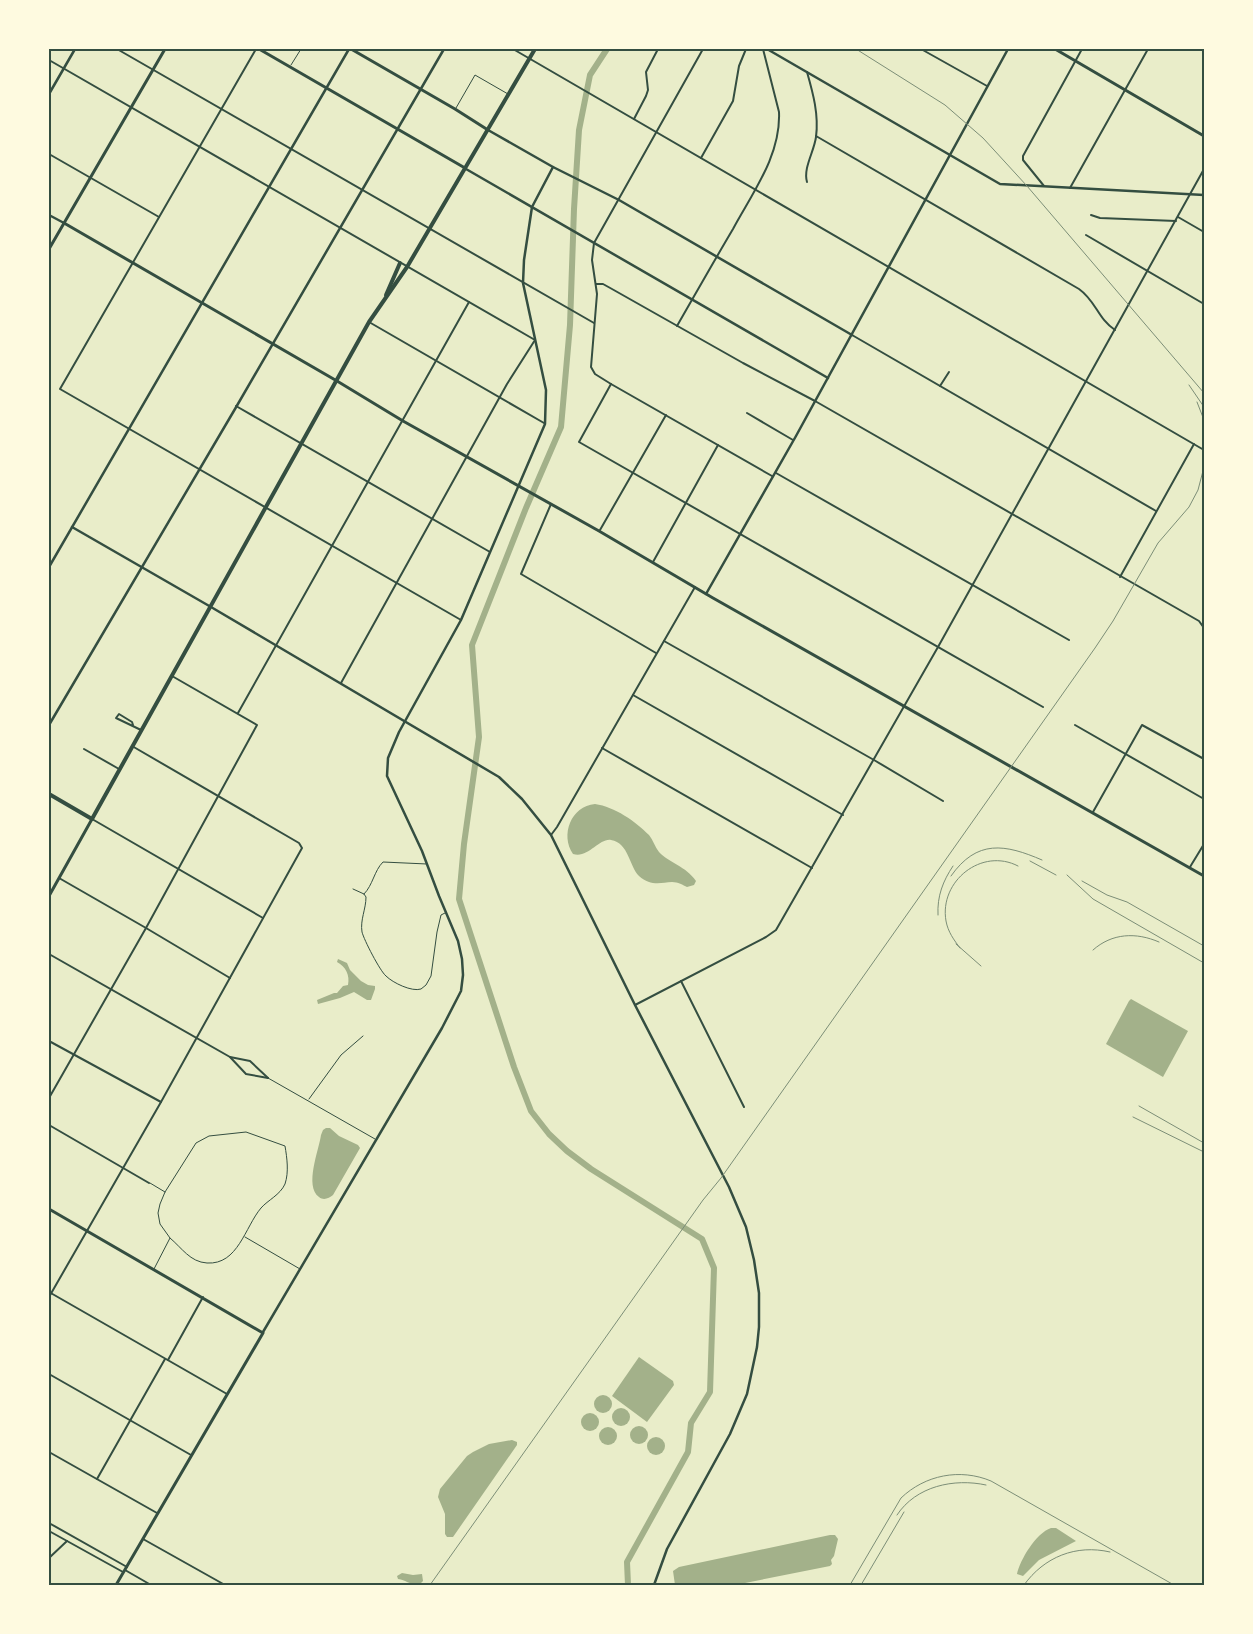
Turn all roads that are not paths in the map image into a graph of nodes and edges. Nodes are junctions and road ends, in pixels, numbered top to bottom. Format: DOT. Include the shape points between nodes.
graph roads {
  1 [pos="75,49"];
  2 [pos="117,49"];
  3 [pos="165,49"];
  4 [pos="258,49"];
  5 [pos="301,49"];
  6 [pos="350,49"];
  7 [pos="444,49"];
  8 [pos="513,49"];
  9 [pos="535,49"];
  10 [pos="658,49"];
  11 [pos="703,49"];
  12 [pos="746,49"];
  13 [pos="765,49"];
  14 [pos="921,49"];
  15 [pos="1008,49"];
  16 [pos="1055,49"];
  17 [pos="1082,49"];
  18 [pos="1148,49"];
  19 [pos="530,59"];
  20 [pos="49,60"];
  21 [pos="1076,60"];
  22 [pos="290,67"];
  23 [pos="64,69"];
  24 [pos="153,69"];
  25 [pos="806,72"];
  26 [pos="988,86"];
  27 [pos="326,89"];
  28 [pos="420,89"];
  29 [pos="1125,89"];
  30 [pos="49,94"];
  31 [pos="508,95"];
  32 [pos="131,106"];
  33 [pos="222,108"];
  34 [pos="455,109"];
  35 [pos="634,119"];
  36 [pos="397,129"];
  37 [pos="488,130"];
  38 [pos="656,132"];
  39 [pos="816,136"];
  40 [pos="1204,136"];
  41 [pos="200,146"];
  42 [pos="292,148"];
  43 [pos="49,154"];
  44 [pos="950,155"];
  45 [pos="702,158"];
  46 [pos="553,167"];
  47 [pos="466,168"];
  48 [pos="1204,169"];
  49 [pos="90,178"];
  50 [pos="807,182"];
  51 [pos="270,186"];
  52 [pos="1044,186"];
  53 [pos="1070,188"];
  54 [pos="362,189"];
  55 [pos="756,189"];
  56 [pos="1190,194"];
  57 [pos="1204,195"];
  58 [pos="619,200"];
  59 [pos="926,201"];
  60 [pos="532,207"];
  61 [pos="49,214"];
  62 [pos="1090,215"];
  63 [pos="1178,216"];
  64 [pos="159,217"];
  65 [pos="1176,221"];
  66 [pos="64,223"];
  67 [pos="341,227"];
  68 [pos="430,228"];
  69 [pos="1204,232"];
  70 [pos="1086,235"];
  71 [pos="594,243"];
  72 [pos="49,249"];
  73 [pos="717,256"];
  74 [pos="132,263"];
  75 [pos="400,263"];
  76 [pos="407,267"];
  77 [pos="888,267"];
  78 [pos="1147,272"];
  79 [pos="523,283"];
  80 [pos="596,284"];
  81 [pos="385,297"];
  82 [pos="692,299"];
  83 [pos="469,302"];
  84 [pos="202,303"];
  85 [pos="1204,304"];
  86 [pos="369,322"];
  87 [pos="594,323"];
  88 [pos="677,326"];
  89 [pos="1115,330"];
  90 [pos="852,335"];
  91 [pos="535,340"];
  92 [pos="272,343"];
  93 [pos="436,361"];
  94 [pos="949,372"];
  95 [pos="828,378"];
  96 [pos="337,381"];
  97 [pos="1086,381"];
  98 [pos="611,384"];
  99 [pos="940,386"];
  100 [pos="500,397"];
  101 [pos="815,402"];
  102 [pos="236,406"];
  103 [pos="747,414"];
  104 [pos="666,415"];
  105 [pos="403,421"];
  106 [pos="544,424"];
  107 [pos="128,429"];
  108 [pos="794,440"];
  109 [pos="302,444"];
  110 [pos="1194,444"];
  111 [pos="718,445"];
  112 [pos="1049,450"];
  113 [pos="1204,450"];
  114 [pos="467,456"];
  115 [pos="199,470"];
  116 [pos="633,473"];
  117 [pos="774,475"];
  118 [pos="368,481"];
  119 [pos="518,485"];
  120 [pos="686,503"];
  121 [pos="551,504"];
  122 [pos="265,508"];
  123 [pos="1156,511"];
  124 [pos="1013,514"];
  125 [pos="432,519"];
  126 [pos="72,528"];
  127 [pos="600,531"];
  128 [pos="740,534"];
  129 [pos="332,546"];
  130 [pos="490,552"];
  131 [pos="653,562"];
  132 [pos="49,567"];
  133 [pos="141,568"];
  134 [pos="1120,576"];
  135 [pos="398,583"];
  136 [pos="973,586"];
  137 [pos="695,587"];
  138 [pos="706,594"];
  139 [pos="211,607"];
  140 [pos="461,620"];
  141 [pos="1204,628"];
  142 [pos="664,640"];
  143 [pos="1069,640"];
  144 [pos="276,646"];
  145 [pos="938,647"];
  146 [pos="656,653"];
  147 [pos="172,676"];
  148 [pos="341,683"];
  149 [pos="633,696"];
  150 [pos="905,706"];
  151 [pos="1043,707"];
  152 [pos="238,713"];
  153 [pos="406,721"];
  154 [pos="49,725"];
  155 [pos="133,725"];
  156 [pos="1075,725"];
  157 [pos="141,730"];
  158 [pos="132,746"];
  159 [pos="602,748"];
  160 [pos="84,749"];
  161 [pos="1126,754"];
  162 [pos="1204,759"];
  163 [pos="874,760"];
  164 [pos="119,769"];
  165 [pos="49,794"];
  166 [pos="219,796"];
  167 [pos="1204,799"];
  168 [pos="944,801"];
  169 [pos="1093,813"];
  170 [pos="843,814"];
  171 [pos="92,818"];
  172 [pos="551,835"];
  173 [pos="1204,844"];
  174 [pos="427,864"];
  175 [pos="179,868"];
  176 [pos="812,868"];
  177 [pos="1190,868"];
  178 [pos="1204,876"];
  179 [pos="59,878"];
  180 [pos="353,889"];
  181 [pos="364,894"];
  182 [pos="49,896"];
  183 [pos="446,913"];
  184 [pos="263,918"];
  185 [pos="146,928"];
  186 [pos="49,954"];
  187 [pos="230,978"];
  188 [pos="681,981"];
  189 [pos="111,989"];
  190 [pos="635,1004"];
  191 [pos="363,1036"];
  192 [pos="197,1038"];
  193 [pos="49,1041"];
  194 [pos="74,1055"];
  195 [pos="230,1057"];
  196 [pos="268,1078"];
  197 [pos="49,1098"];
  198 [pos="308,1100"];
  199 [pos="161,1102"];
  200 [pos="744,1107"];
  201 [pos="49,1125"];
  202 [pos="376,1140"];
  203 [pos="123,1167"];
  204 [pos="149,1182"];
  205 [pos="165,1192"];
  206 [pos="49,1209"];
  207 [pos="87,1231"];
  208 [pos="244,1237"];
  209 [pos="170,1238"];
  210 [pos="154,1269"];
  211 [pos="301,1269"];
  212 [pos="50,1293"];
  213 [pos="49,1297"];
  214 [pos="203,1298"];
  215 [pos="263,1333"];
  216 [pos="166,1359"];
  217 [pos="49,1374"];
  218 [pos="227,1394"];
  219 [pos="130,1420"];
  220 [pos="49,1452"];
  221 [pos="191,1455"];
  222 [pos="97,1479"];
  223 [pos="157,1513"];
  224 [pos="49,1523"];
  225 [pos="49,1530"];
  226 [pos="143,1538"];
  227 [pos="67,1541"];
  228 [pos="49,1558"];
  229 [pos="125,1570"];
  230 [pos="219,1582"];
  231 [pos="116,1585"];
  232 [pos="151,1585"];
  233 [pos="217,1585"];
  234 [pos="224,1585"];
  235 [pos="654,1585"];
  1 -- 23 [label="street"];
  2 -- 24 [label="street"];
  3 -- 24 [label="main road"];
  4 -- 22 [label="main road"];
  4 -- 33 [label="street"];
  5 -- 22 [label="lane"];
  6 -- 27 [label="street"];
  6 -- 28 [label="main road"];
  7 -- 28 [label="street"];
  8 -- 19 [label="street"];
  9 -- 19 [label="main road"];
  10 -- 35 [label="street" via="646,72 646,96"];
  11 -- 38 [label="street"];
  12 -- 45 [label="street" via="739,66 733,101"];
  13 -- 25 [label="street"];
  13 -- 55 [label="street" via="779,122 774,150"];
  14 -- 26 [label="street"];
  15 -- 26 [label="street"];
  16 -- 21 [label="main road"];
  17 -- 21 [label="street"];
  18 -- 29 [label="street"];
  19 -- 31 [label="main road"];
  19 -- 35 [label="street"];
  20 -- 23 [label="street"];
  21 -- 29 [label="main road"];
  21 -- 52 [label="street" via="1023,156"];
  22 -- 27 [label="main road"];
  23 -- 30 [label="street"];
  23 -- 32 [label="street"];
  24 -- 32 [label="main road"];
  24 -- 33 [label="street"];
  25 -- 39 [label="street" via="814,97"];
  25 -- 44 [label="street"];
  26 -- 44 [label="street"];
  27 -- 36 [label="main road"];
  27 -- 42 [label="street"];
  28 -- 34 [label="main road"];
  28 -- 36 [label="street"];
  29 -- 40 [label="main road"];
  29 -- 53 [label="street"];
  31 -- 34 [label="lane" via="474,75"];
  31 -- 37 [label="main road"];
  32 -- 41 [label="street"];
  32 -- 49 [label="main road"];
  33 -- 41 [label="street"];
  33 -- 42 [label="street"];
  34 -- 37 [label="main road"];
  35 -- 38 [label="street"];
  36 -- 47 [label="main road"];
  36 -- 54 [label="street"];
  37 -- 46 [label="street"];
  37 -- 47 [label="main road"];
  38 -- 45 [label="street"];
  38 -- 58 [label="street"];
  39 -- 50 [label="street"];
  39 -- 59 [label="street"];
  41 -- 51 [label="street"];
  41 -- 64 [label="street"];
  42 -- 51 [label="street"];
  42 -- 54 [label="street"];
  43 -- 49 [label="street"];
  44 -- 52 [label="street" via="997,183"];
  44 -- 59 [label="street"];
  45 -- 55 [label="street"];
  46 -- 58 [label="street"];
  46 -- 60 [label="street"];
  47 -- 60 [label="street"];
  47 -- 68 [label="main road"];
  48 -- 56 [label="street"];
  49 -- 64 [label="street"];
  49 -- 66 [label="main road"];
  51 -- 67 [label="street"];
  51 -- 84 [label="street"];
  52 -- 53 [label="street"];
  53 -- 56 [label="street"];
  54 -- 67 [label="street"];
  54 -- 68 [label="street"];
  55 -- 73 [label="street"];
  55 -- 77 [label="street"];
  56 -- 57 [label="street"];
  56 -- 63 [label="street"];
  58 -- 71 [label="street"];
  58 -- 73 [label="street"];
  59 -- 77 [label="street"];
  59 -- 89 [label="street" via="1080,289 1094,302 1102,319"];
  60 -- 71 [label="street"];
  60 -- 79 [label="street" via="524,247"];
  61 -- 66 [label="street"];
  62 -- 65 [label="street"];
  63 -- 65 [label="street"];
  63 -- 69 [label="street"];
  64 -- 74 [label="street"];
  65 -- 78 [label="street"];
  66 -- 72 [label="main road"];
  66 -- 74 [label="main road"];
  67 -- 75 [label="street"];
  67 -- 92 [label="street"];
  68 -- 76 [label="main road"];
  68 -- 79 [label="street"];
  70 -- 78 [label="street"];
  71 -- 80 [label="street" via="592,260"];
  71 -- 82 [label="street"];
  73 -- 82 [label="street"];
  73 -- 90 [label="street"];
  74 -- 84 [label="main road"];
  74 -- 107 [label="street" via="60,390"];
  75 -- 76 [label="street"];
  75 -- 81 [label="main road"];
  76 -- 81 [label="main road"];
  76 -- 83 [label="street"];
  77 -- 90 [label="street"];
  77 -- 97 [label="street"];
  78 -- 85 [label="street"];
  78 -- 89 [label="street"];
  79 -- 87 [label="street"];
  79 -- 91 [label="street"];
  80 -- 87 [label="street"];
  80 -- 88 [label="street" via="603,284"];
  81 -- 86 [label="main road"];
  82 -- 88 [label="street"];
  82 -- 95 [label="street"];
  83 -- 91 [label="street"];
  83 -- 93 [label="street"];
  84 -- 92 [label="main road"];
  84 -- 107 [label="street"];
  86 -- 93 [label="street"];
  86 -- 96 [label="main road"];
  87 -- 98 [label="street" via="592,370"];
  88 -- 101 [label="street"];
  89 -- 97 [label="street"];
  90 -- 95 [label="street"];
  90 -- 99 [label="street"];
  91 -- 100 [label="street"];
  91 -- 106 [label="street" via="546,390"];
  92 -- 96 [label="main road"];
  92 -- 102 [label="street"];
  93 -- 100 [label="street"];
  93 -- 105 [label="street"];
  94 -- 99 [label="street"];
  95 -- 101 [label="street"];
  96 -- 105 [label="main road"];
  96 -- 109 [label="main road"];
  97 -- 110 [label="street"];
  97 -- 112 [label="street"];
  98 -- 104 [label="street"];
  98 -- 116 [label="street" via="579,442"];
  99 -- 112 [label="street"];
  100 -- 106 [label="street"];
  100 -- 114 [label="street"];
  101 -- 108 [label="street"];
  101 -- 124 [label="street"];
  102 -- 109 [label="street"];
  102 -- 115 [label="street"];
  103 -- 108 [label="street"];
  104 -- 111 [label="street"];
  104 -- 116 [label="street"];
  105 -- 114 [label="main road"];
  105 -- 118 [label="street"];
  106 -- 119 [label="street"];
  107 -- 115 [label="street"];
  107 -- 126 [label="street"];
  108 -- 117 [label="street"];
  109 -- 118 [label="street"];
  109 -- 122 [label="main road"];
  110 -- 113 [label="street"];
  110 -- 123 [label="street"];
  111 -- 117 [label="street"];
  111 -- 120 [label="street"];
  112 -- 123 [label="street"];
  112 -- 124 [label="street"];
  114 -- 119 [label="main road"];
  114 -- 125 [label="street"];
  115 -- 122 [label="street"];
  115 -- 133 [label="street"];
  116 -- 120 [label="street"];
  116 -- 127 [label="street"];
  117 -- 128 [label="street"];
  117 -- 136 [label="street"];
  118 -- 125 [label="street"];
  118 -- 129 [label="street"];
  119 -- 121 [label="main road"];
  119 -- 130 [label="street"];
  120 -- 128 [label="street"];
  120 -- 131 [label="street"];
  121 -- 127 [label="main road"];
  121 -- 146 [label="street" via="521,574"];
  122 -- 129 [label="street"];
  122 -- 139 [label="main road"];
  123 -- 134 [label="street"];
  124 -- 134 [label="street"];
  124 -- 136 [label="street"];
  125 -- 130 [label="street"];
  125 -- 135 [label="street"];
  126 -- 132 [label="street"];
  126 -- 133 [label="street"];
  127 -- 131 [label="main road"];
  128 -- 138 [label="street"];
  128 -- 145 [label="street"];
  129 -- 135 [label="street"];
  129 -- 144 [label="street"];
  130 -- 140 [label="street"];
  131 -- 137 [label="main road"];
  133 -- 139 [label="street"];
  133 -- 154 [label="street"];
  134 -- 141 [label="street" via="1199,621"];
  135 -- 140 [label="street"];
  135 -- 148 [label="street"];
  136 -- 143 [label="street"];
  136 -- 145 [label="street"];
  137 -- 138 [label="main road"];
  137 -- 142 [label="street"];
  138 -- 150 [label="main road"];
  139 -- 144 [label="street"];
  139 -- 147 [label="main road"];
  140 -- 153 [label="street"];
  142 -- 146 [label="street"];
  142 -- 163 [label="street"];
  144 -- 148 [label="street"];
  144 -- 152 [label="street"];
  145 -- 150 [label="street"];
  145 -- 151 [label="street"];
  146 -- 149 [label="street"];
  147 -- 152 [label="street"];
  147 -- 157 [label="main road"];
  148 -- 153 [label="street"];
  149 -- 159 [label="street"];
  149 -- 170 [label="street"];
  150 -- 163 [label="street"];
  150 -- 169 [label="main road"];
  152 -- 166 [label="street" via="257,725"];
  153 -- 172 [label="street" via="508,784"];
  153 -- 174 [label="street" via="391,748 386,772"];
  155 -- 155 [label="street" via="119,714 116,718 130,726"];
  155 -- 157 [label="street"];
  156 -- 161 [label="street"];
  157 -- 158 [label="main road"];
  158 -- 164 [label="main road"];
  158 -- 166 [label="street"];
  159 -- 172 [label="street"];
  159 -- 176 [label="street"];
  160 -- 164 [label="street"];
  161 -- 162 [label="street" via="1142,725"];
  161 -- 167 [label="street"];
  161 -- 169 [label="street"];
  163 -- 168 [label="street"];
  163 -- 170 [label="street"];
  164 -- 171 [label="main road"];
  165 -- 171 [label="main road"];
  166 -- 175 [label="street"];
  166 -- 184 [label="street" via="299,843 302,848"];
  169 -- 177 [label="main road"];
  170 -- 176 [label="street"];
  171 -- 175 [label="street"];
  171 -- 179 [label="main road"];
  172 -- 190 [label="street"];
  173 -- 177 [label="street"];
  174 -- 181 [label="lane" via="383,862"];
  174 -- 183 [label="street"];
  175 -- 184 [label="street"];
  175 -- 185 [label="street"];
  176 -- 188 [label="street" via="776,930"];
  177 -- 178 [label="main road"];
  179 -- 182 [label="main road"];
  179 -- 185 [label="street"];
  180 -- 181 [label="lane"];
  181 -- 183 [label="lane" via="367,899 362,930 368,948 385,976 414,990 424,988 430,980 441,915"];
  183 -- 202 [label="street" via="462,959 459,997"];
  184 -- 187 [label="street"];
  185 -- 187 [label="street"];
  185 -- 189 [label="street"];
  186 -- 189 [label="street"];
  187 -- 192 [label="street"];
  188 -- 190 [label="street"];
  188 -- 200 [label="street"];
  189 -- 192 [label="street"];
  189 -- 194 [label="street"];
  190 -- 235 [label="street" via="741,1213 759,1293 757,1347 747,1394 730,1434 667,1548"];
  191 -- 198 [label="lane" via="341,1055"];
  192 -- 195 [label="street"];
  192 -- 199 [label="street"];
  193 -- 194 [label="street"];
  194 -- 197 [label="street"];
  194 -- 199 [label="street"];
  195 -- 196 [label="street" via="250,1061"];
  195 -- 196 [label="street" via="246,1074"];
  196 -- 198 [label="lane"];
  198 -- 202 [label="lane"];
  199 -- 203 [label="street"];
  201 -- 203 [label="street"];
  202 -- 211 [label="street"];
  203 -- 204 [label="street"];
  203 -- 207 [label="street"];
  204 -- 205 [label="lane"];
  205 -- 208 [label="lane" via="193,1147 204,1138 246,1132 285,1146 288,1165 284,1186 257,1213"];
  205 -- 209 [label="lane" via="158,1219"];
  206 -- 207 [label="main road"];
  207 -- 210 [label="main road"];
  207 -- 212 [label="street"];
  208 -- 209 [label="lane" via="228,1256 218,1262 207,1263 191,1258"];
  208 -- 211 [label="lane"];
  209 -- 210 [label="lane"];
  210 -- 214 [label="main road"];
  211 -- 215 [label="street"];
  212 -- 213 [label="street"];
  212 -- 216 [label="street"];
  214 -- 215 [label="main road"];
  214 -- 216 [label="street"];
  215 -- 218 [label="main road"];
  216 -- 218 [label="street"];
  216 -- 219 [label="street"];
  217 -- 219 [label="street"];
  218 -- 221 [label="main road"];
  219 -- 221 [label="street"];
  219 -- 222 [label="street"];
  220 -- 222 [label="street"];
  221 -- 223 [label="main road"];
  222 -- 223 [label="street"];
  223 -- 226 [label="main road"];
  224 -- 229 [label="street"];
  225 -- 227 [label="street"];
  226 -- 229 [label="main road"];
  226 -- 230 [label="street"];
  227 -- 228 [label="street"];
  227 -- 229 [label="street"];
  229 -- 231 [label="main road"];
  229 -- 232 [label="street"];
  230 -- 233 [label="street"];
  230 -- 234 [label="street"];
}
